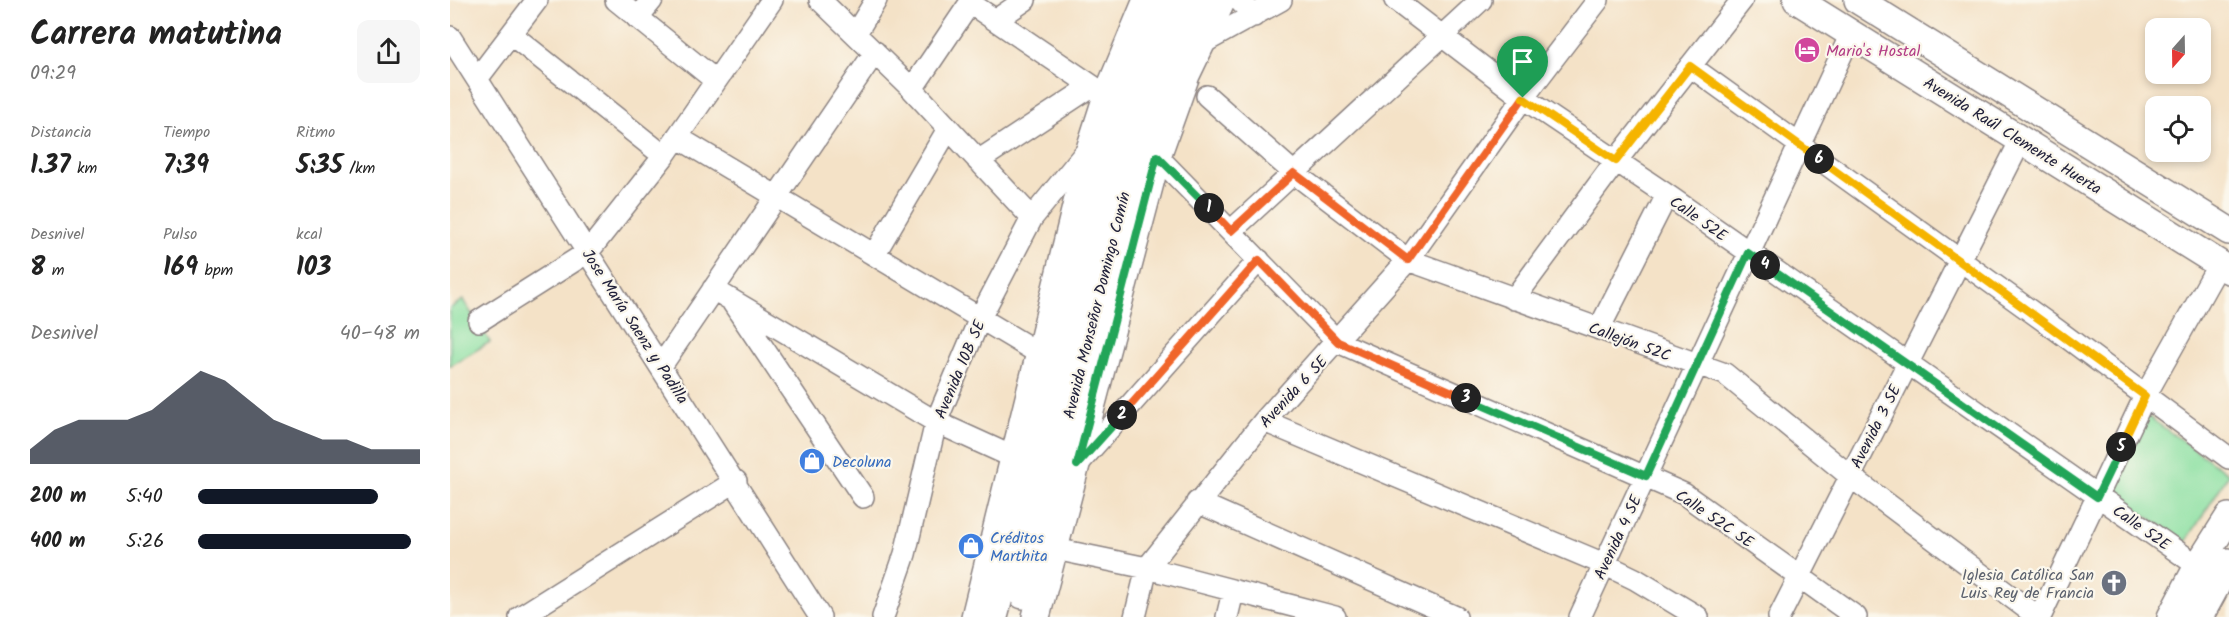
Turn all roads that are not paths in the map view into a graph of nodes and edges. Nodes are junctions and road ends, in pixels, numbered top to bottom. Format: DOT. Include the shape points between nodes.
graph roads {
  1 [pos="537,0"];
  2 [pos="615,0"];
  3 [pos="652,0"];
  4 [pos="772,0"];
  5 [pos="820,0"];
  6 [pos="876,0"];
  7 [pos="1025,0"];
  8 [pos="1196,0"];
  9 [pos="1222,0"];
  10 [pos="1239,0"];
  11 [pos="1281,0"];
  12 [pos="1395,0"];
  13 [pos="1481,0"];
  14 [pos="1598,0"];
  15 [pos="1742,0"];
  16 [pos="1797,0"];
  17 [pos="1858,0"];
  18 [pos="971,1"];
  19 [pos="1159,2"];
  20 [pos="1254,16"];
  21 [pos="638,18"];
  22 [pos="996,20"];
  23 [pos="856,33"];
  24 [pos="1851,33"];
  25 [pos="512,35"];
  26 [pos="450,37"];
  27 [pos="1441,38"];
  28 [pos="1201,44"];
  29 [pos="875,52"];
  30 [pos="1690,66"];
  31 [pos="477,79"];
  32 [pos="715,80"];
  33 [pos="912,89"];
  34 [pos="1099,91"];
  35 [pos="1207,96"];
  36 [pos="1523,98"];
  37 [pos="948,129"];
  38 [pos="677,137"];
  39 [pos="2021,140"];
  40 [pos="1799,144"];
  41 [pos="1091,146"];
  42 [pos="664,156"];
  43 [pos="1157,156"];
  44 [pos="978,161"];
  45 [pos="1616,161"];
  46 [pos="1294,173"];
  47 [pos="1667,195"];
  48 [pos="777,197"];
  49 [pos="1032,218"];
  50 [pos="1231,231"];
  51 [pos="2229,231"];
  52 [pos="1104,232"];
  53 [pos="588,252"];
  54 [pos="1748,253"];
  55 [pos="874,255"];
  56 [pos="1259,260"];
  57 [pos="1408,260"];
  58 [pos="1959,261"];
  59 [pos="2224,267"];
  60 [pos="721,294"];
  61 [pos="1514,299"];
  62 [pos="980,318"];
  63 [pos="479,321"];
  64 [pos="1599,329"];
  65 [pos="1338,342"];
  66 [pos="1040,354"];
  67 [pos="1907,363"];
  68 [pos="1696,365"];
  69 [pos="661,366"];
  70 [pos="2145,396"];
  71 [pos="1264,421"];
  72 [pos="936,422"];
  73 [pos="1015,458"];
  74 [pos="2229,458"];
  75 [pos="1077,465"];
  76 [pos="1646,476"];
  77 [pos="1850,476"];
  78 [pos="736,481"];
  79 [pos="863,497"];
  80 [pos="2097,497"];
  81 [pos="1197,502"];
  82 [pos="2229,518"];
  83 [pos="1055,549"];
  84 [pos="2229,562"];
  85 [pos="1604,564"];
  86 [pos="2198,566"];
  87 [pos="1147,568"];
  88 [pos="1800,576"];
  89 [pos="1233,592"];
  90 [pos="1305,613"];
  91 [pos="520,617"];
  92 [pos="820,617"];
  93 [pos="883,617"];
  94 [pos="975,617"];
  95 [pos="994,617"];
  96 [pos="1018,617"];
  97 [pos="1036,617"];
  98 [pos="1135,617"];
  99 [pos="1227,617"];
  100 [pos="1335,617"];
  101 [pos="1456,617"];
  102 [pos="1580,617"];
  103 [pos="1698,617"];
  104 [pos="1779,617"];
  105 [pos="1856,617"];
  106 [pos="2039,617"];
  107 [pos="2171,617"];
  108 [pos="2199,617"];
  1 -- 25 [label="street"];
  2 -- 21 [label="street"];
  3 -- 21 [label="street"];
  4 -- 32 [label="street"];
  5 -- 23 [label="street"];
  6 -- 23 [label="street"];
  7 -- 22 [label="street"];
  8 -- 52 [label="main road, Avenida Monseñor Domingo Comín" via="1165,62"];
  9 -- 28 [label="main road, Avenida Monseñor Domingo Comín"];
  10 -- 20 [label="street"];
  11 -- 20 [label="street"];
  12 -- 27 [label="street, Calle 52E"];
  13 -- 27 [label="street"];
  14 -- 36 [label="street, Avenida 6 SE"];
  15 -- 30 [label="street"];
  16 -- 24 [label="main road, Avenida Raúl Clemente Huerta"];
  17 -- 51 [label="main road, Avenida Raúl Clemente Huerta"];
  18 -- 22 [label="street"];
  18 -- 33 [label="street"];
  19 -- 34 [label="main road, Avenida Monseñor Domingo Comín"];
  19 -- 52 [label="main road, Avenida Monseñor Domingo Comín" via="1148,50 1115,148"];
  20 -- 28 [label="street"];
  21 -- 32 [label="street"];
  22 -- 34 [label="street"];
  23 -- 29 [label="street"];
  24 -- 39 [label="main road, Avenida Raúl Clemente Huerta"];
  24 -- 40 [label="street, Avenida 4 SE"];
  25 -- 31 [label="street"];
  25 -- 42 [label="street"];
  26 -- 31 [label="street, Jose María Saenz y Padilla"];
  27 -- 36 [label="street, Calle 52E"];
  27 -- 46 [label="street"];
  28 -- 43 [label="main road, Avenida Monseñor Domingo Comín"];
  29 -- 33 [label="street"];
  29 -- 48 [label="street"];
  30 -- 40 [label="street"];
  30 -- 45 [label="street"];
  31 -- 53 [label="street, Jose María Saenz y Padilla"];
  32 -- 38 [label="street"];
  33 -- 37 [label="street"];
  34 -- 41 [label="main road, Avenida Monseñor Domingo Comín"];
  34 -- 44 [label="street"];
  35 -- 46 [label="street, Callejón 52C"];
  36 -- 45 [label="street, Calle 52E"];
  36 -- 57 [label="street, Avenida 6 SE"];
  37 -- 44 [label="street"];
  37 -- 55 [label="street"];
  38 -- 42 [label="street"];
  38 -- 48 [label="street"];
  39 -- 58 [label="street, Avenida 3 SE"];
  39 -- 59 [label="main road, Avenida Raúl Clemente Huerta"];
  40 -- 54 [label="street, Avenida 4 SE"];
  40 -- 58 [label="street"];
  41 -- 49 [label="street, Avenida 10B SE"];
  41 -- 52 [label="main road, Avenida Monseñor Domingo Comín"];
  42 -- 53 [label="street"];
  43 -- 50 [label="street, Calle 52C SE"];
  43 -- 52 [label="main road, Avenida Monseñor Domingo Comín"];
  44 -- 49 [label="street"];
  45 -- 47 [label="street, Calle 52E"];
  45 -- 61 [label="street"];
  46 -- 50 [label="street"];
  46 -- 57 [label="street, Callejón 52C"];
  47 -- 54 [label="street, Calle 52E"];
  47 -- 64 [label="street"];
  48 -- 55 [label="street"];
  48 -- 60 [label="street"];
  49 -- 62 [label="street, Avenida 10B SE"];
  50 -- 56 [label="street, Calle 52C SE"];
  52 -- 66 [label="main road, Avenida Monseñor Domingo Comín"];
  52 -- 75 [label="main road, Avenida Monseñor Domingo Comín"];
  52 -- 95 [label="main road, Avenida Monseñor Domingo Comín"];
  52 -- 96 [label="main road, Avenida Monseñor Domingo Comín"];
  53 -- 63 [label="street"];
  53 -- 69 [label="street, Jose María Saenz y Padilla"];
  54 -- 67 [label="street, Calle 52E"];
  54 -- 68 [label="street, Avenida 4 SE"];
  55 -- 62 [label="street"];
  56 -- 65 [label="street, Calle 52C SE"];
  56 -- 75 [label="street"];
  57 -- 61 [label="street, Callejón 52C"];
  57 -- 65 [label="street, Avenida 6 SE"];
  58 -- 67 [label="street, Avenida 3 SE"];
  58 -- 70 [label="street"];
  59 -- 70 [label="street"];
  60 -- 69 [label="street"];
  60 -- 72 [label="street"];
  60 -- 79 [label="street"];
  61 -- 64 [label="street, Callejón 52C"];
  62 -- 66 [label="street"];
  62 -- 72 [label="street, Avenida 10B SE"];
  64 -- 68 [label="street, Callejón 52C"];
  65 -- 71 [label="street, Avenida 6 SE"];
  65 -- 76 [label="street, Calle 52C SE"];
  66 -- 73 [label="main road, Avenida Monseñor Domingo Comín"];
  67 -- 77 [label="street, Avenida 3 SE"];
  67 -- 80 [label="street, Calle 52E"];
  68 -- 76 [label="street, Avenida 4 SE"];
  68 -- 77 [label="street, Callejón 52C" via="1725,374"];
  69 -- 78 [label="street, Jose María Saenz y Padilla"];
  70 -- 74 [label="street"];
  70 -- 80 [label="street"];
  71 -- 81 [label="street, Avenida 6 SE"];
  71 -- 85 [label="street"];
  72 -- 73 [label="street"];
  72 -- 93 [label="street, Avenida 10B SE" via="905,554"];
  73 -- 94 [label="main road, Avenida Monseñor Domingo Comín"];
  75 -- 83 [label="main road, Avenida Monseñor Domingo Comín"];
  76 -- 85 [label="street, Avenida 4 SE"];
  76 -- 88 [label="street, Calle 52C SE" via="1684,495"];
  77 -- 88 [label="street, Avenida 3 SE"];
  77 -- 106 [label="street, Callejón 52C"];
  78 -- 91 [label="street"];
  78 -- 92 [label="street, Jose María Saenz y Padilla"];
  80 -- 86 [label="street, Calle 52E"];
  80 -- 106 [label="street"];
  81 -- 87 [label="street, Avenida 6 SE"];
  81 -- 101 [label="street"];
  82 -- 86 [label="main road"];
  83 -- 87 [label="street"];
  83 -- 97 [label="main road, Avenida Monseñor Domingo Comín"];
  84 -- 108 [label="main road"];
  85 -- 102 [label="street, Avenida 4 SE"];
  85 -- 103 [label="street"];
  86 -- 107 [label="main road"];
  87 -- 89 [label="street"];
  87 -- 98 [label="street, Avenida 6 SE"];
  88 -- 104 [label="street, Avenida 3 SE"];
  88 -- 105 [label="street, Calle 52C SE"];
  89 -- 90 [label="street"];
  89 -- 99 [label="street"];
  90 -- 100 [label="street"];
}
